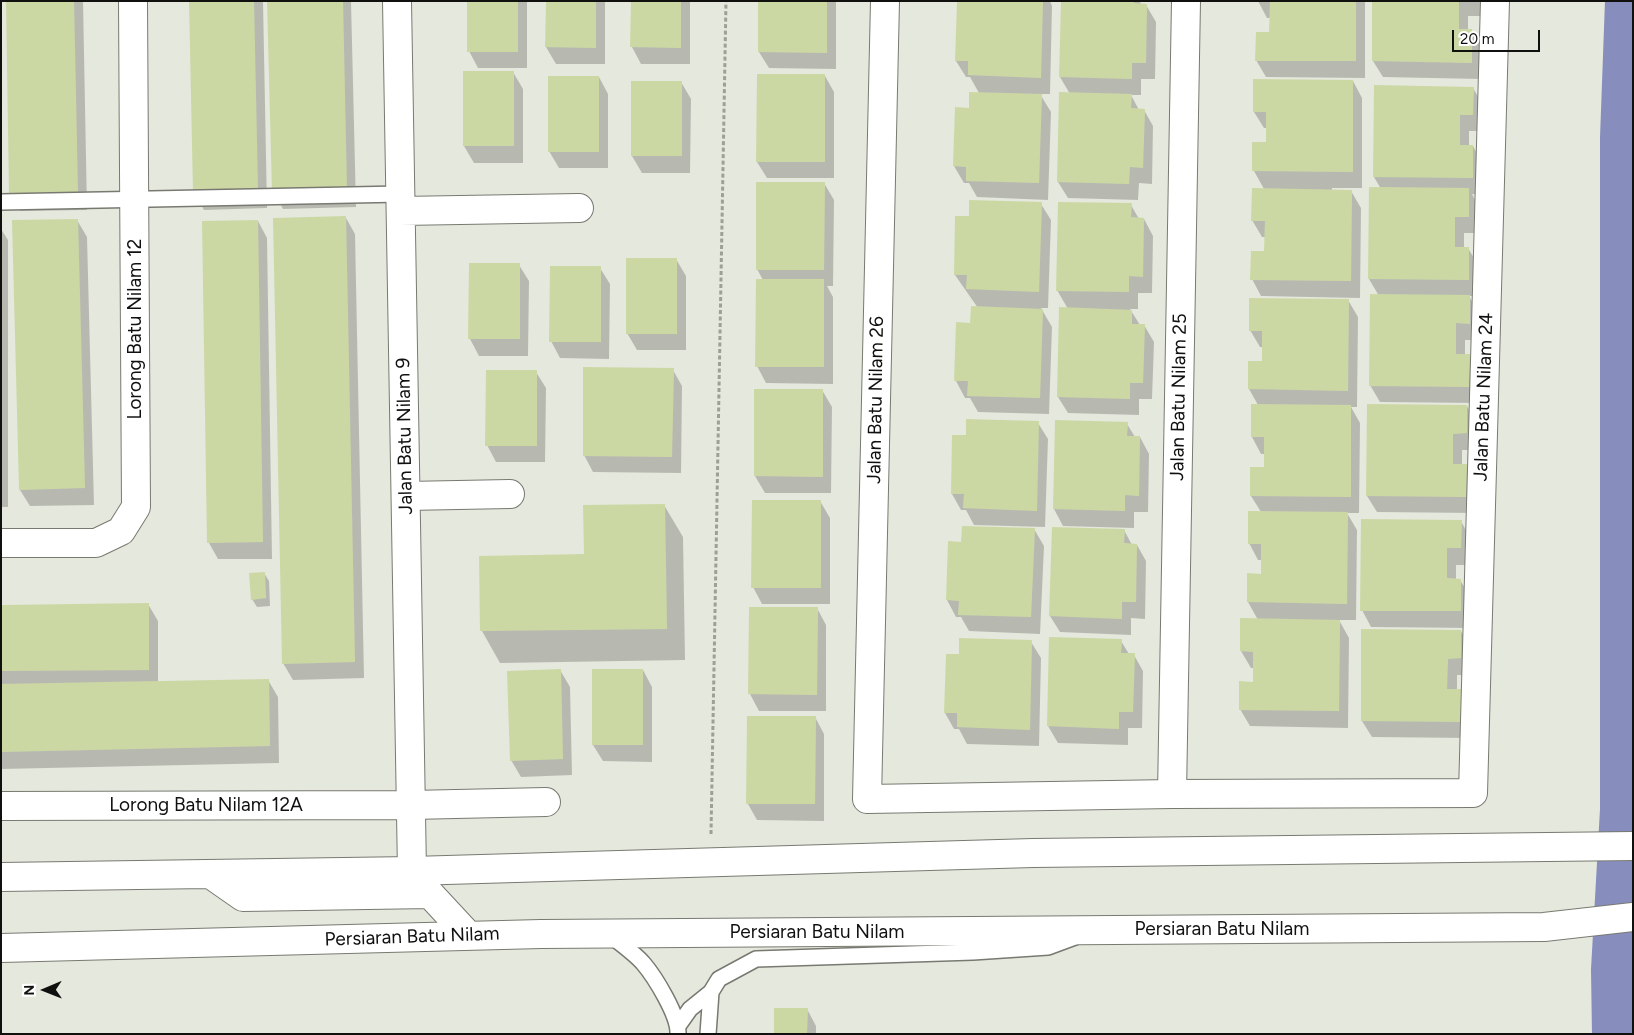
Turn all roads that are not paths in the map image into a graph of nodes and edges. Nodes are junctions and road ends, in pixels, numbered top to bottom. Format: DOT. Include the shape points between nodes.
graph roads {
  1 [pos="133,1"];
  2 [pos="397,1"];
  3 [pos="885,1"];
  4 [pos="1186,1"];
  5 [pos="1496,1"];
  6 [pos="135,199"];
  7 [pos="1,202"];
  8 [pos="401,202"];
  9 [pos="579,208"];
  10 [pos="510,494"];
  11 [pos="406,496"];
  12 [pos="1,543"];
  13 [pos="1172,794"];
  14 [pos="546,802"];
  15 [pos="411,805"];
  16 [pos="1,806"];
  17 [pos="1633,846"];
  18 [pos="412,871"];
  19 [pos="210,874"];
  20 [pos="1,877"];
  21 [pos="1633,917"];
  22 [pos="1087,930"];
  23 [pos="609,933"];
  24 [pos="469,936"];
  25 [pos="1,948"];
  26 [pos="711,992"];
  27 [pos="678,1030"];
  28 [pos="708,1034"];
  1 -- 6 [label="street, Lorong Batu Nilam 12"];
  2 -- 8 [label="street, Jalan Batu Nilam 9"];
  3 -- 13 [label="street, Jalan Batu Nilam 26" via="867,799"];
  4 -- 13 [label="street, Jalan Batu Nilam 25"];
  5 -- 13 [label="street, Jalan Batu Nilam 24" via="1473,793"];
  6 -- 7 [label="lane"];
  6 -- 8 [label="lane"];
  6 -- 12 [label="street, Lorong Batu Nilam 12" via="136,507 120,531 96,543"];
  8 -- 9 [label="street"];
  8 -- 11 [label="street, Jalan Batu Nilam 9"];
  10 -- 11 [label="street"];
  11 -- 15 [label="street, Jalan Batu Nilam 9"];
  14 -- 15 [label="street, Lorong Batu Nilam 12A"];
  15 -- 16 [label="street, Lorong Batu Nilam 12A"];
  15 -- 18 [label="street, Jalan Batu Nilam 9"];
  17 -- 18 [label="street" via="1033,854"];
  18 -- 19 [label="street"];
  19 -- 20 [label="street"];
  19 -- 24 [label="street" via="243,897 430,894"];
  21 -- 22 [label="street, Persiaran Batu Nilam" via="1544,927"];
  22 -- 23 [label="street, Persiaran Batu Nilam"];
  22 -- 26 [label="lane" via="1068,942 1048,947 756,959 719,979"];
  23 -- 24 [label="street, Persiaran Batu Nilam"];
  23 -- 27 [label="lane" via="643,963 661,990"];
  24 -- 25 [label="street, Persiaran Batu Nilam"];
  26 -- 27 [label="lane" via="690,1009"];
  26 -- 28 [label="lane"];
}
